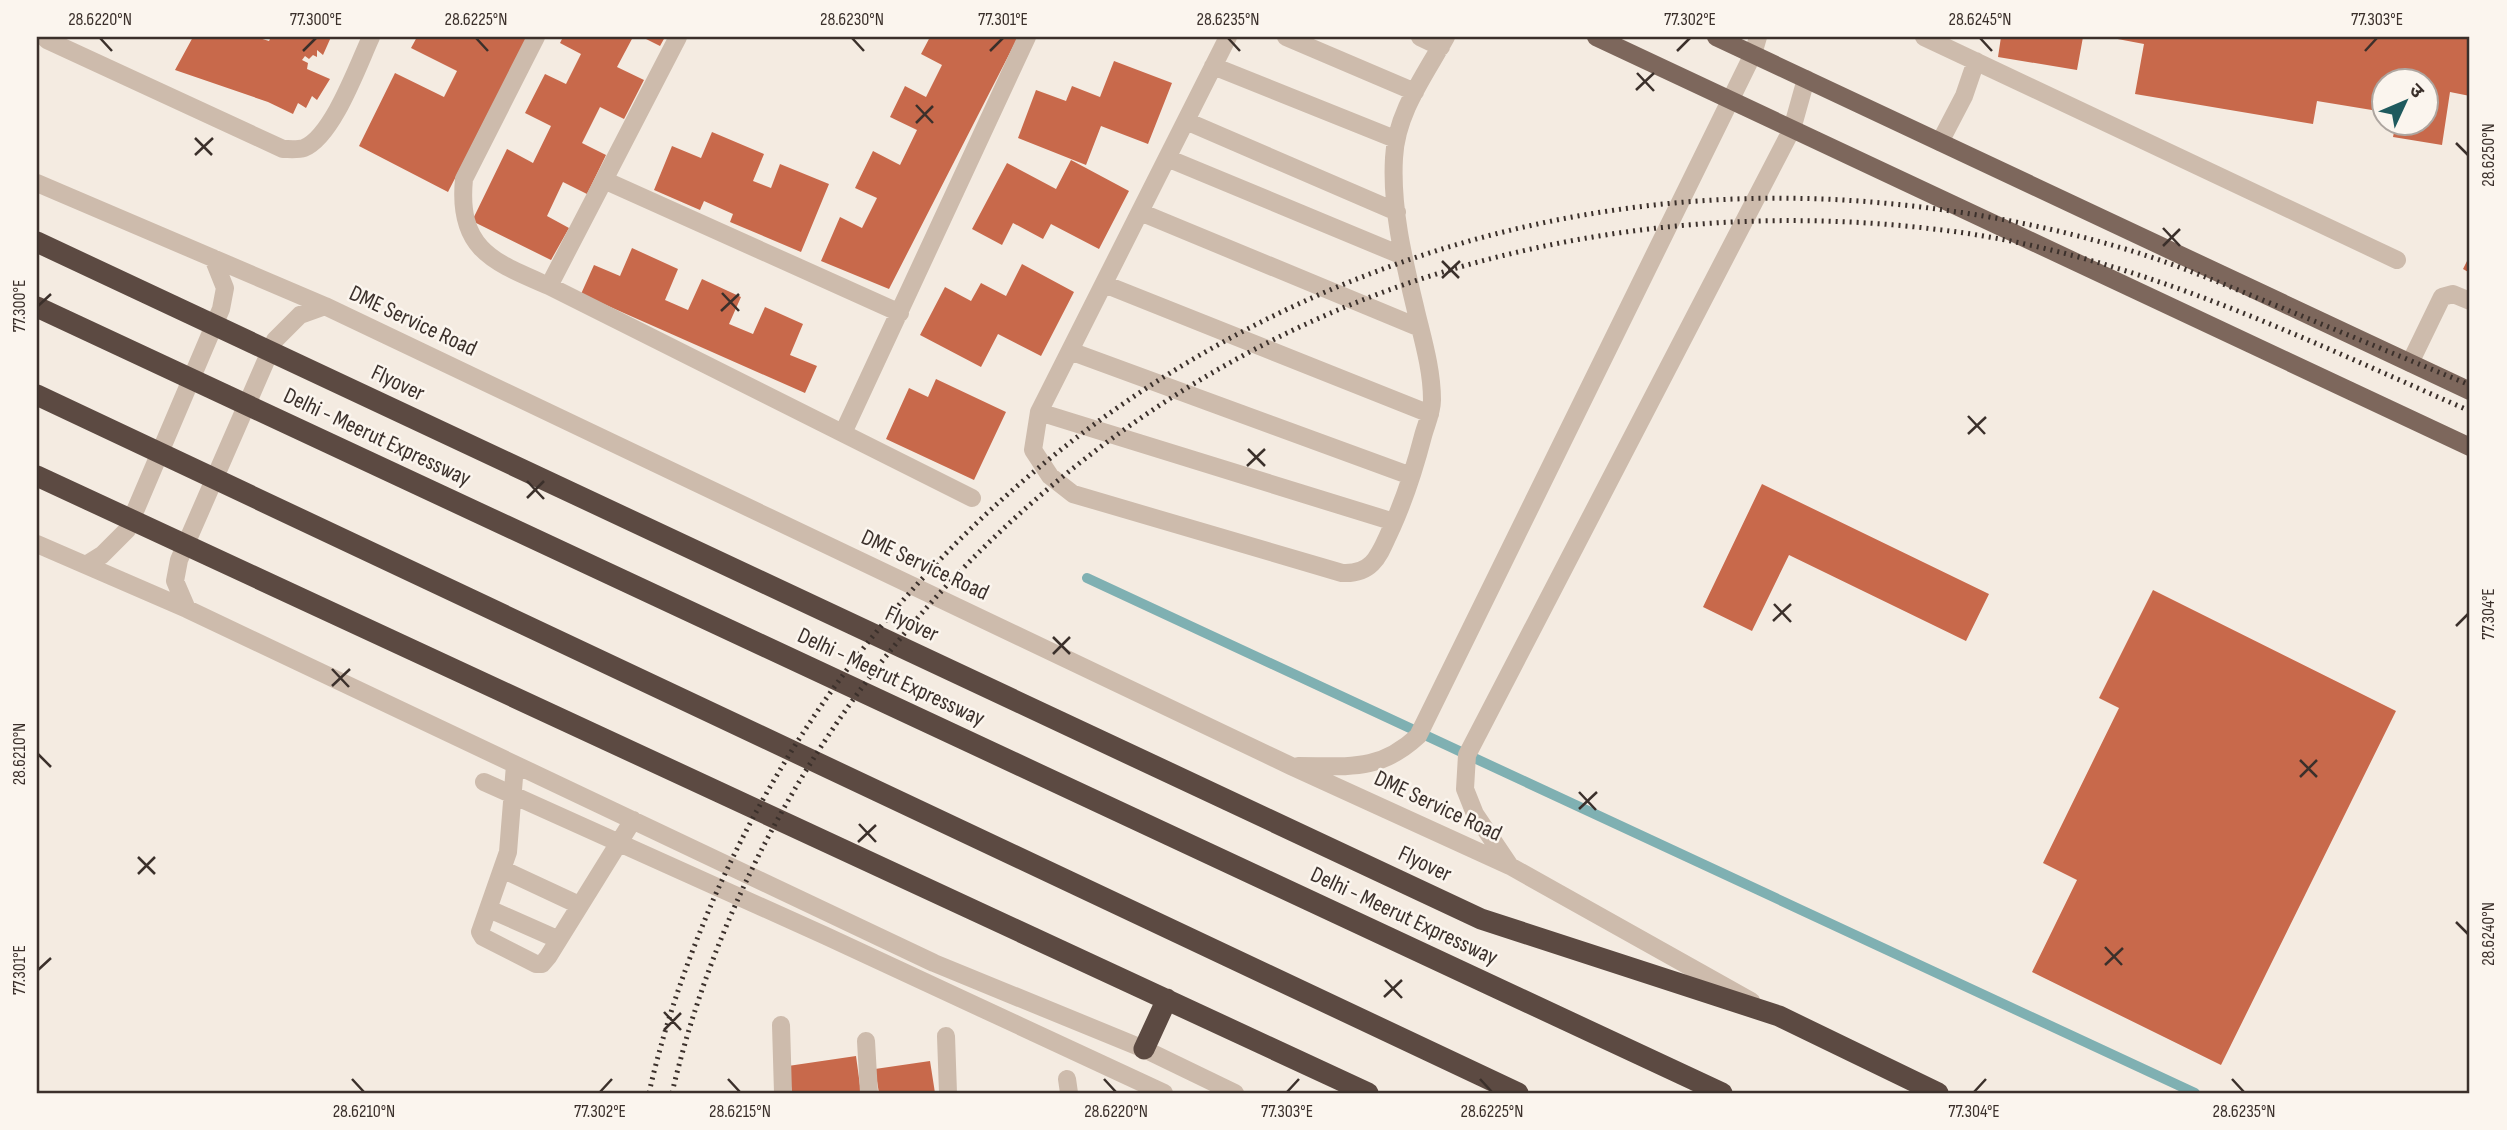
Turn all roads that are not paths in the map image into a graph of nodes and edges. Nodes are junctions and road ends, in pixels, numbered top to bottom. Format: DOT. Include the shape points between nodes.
graph roads {
  1 [pos="44,37"];
  2 [pos="371,37"];
  3 [pos="536,37"];
  4 [pos="678,37"];
  5 [pos="1027,37"];
  6 [pos="1228,37"];
  7 [pos="1286,37"];
  8 [pos="1420,37"];
  9 [pos="1596,37"];
  10 [pos="1716,37"];
  11 [pos="1924,37"];
  12 [pos="1443,42"];
  13 [pos="1756,46"];
  14 [pos="1976,61"];
  15 [pos="1213,66"];
  16 [pos="1806,79"];
  17 [pos="1415,92"];
  18 [pos="1731,99"];
  19 [pos="1186,121"];
  20 [pos="1792,129"];
  21 [pos="1395,139"];
  22 [pos="1940,142"];
  23 [pos="1167,158"];
  24 [pos="604,180"];
  25 [pos="37,183"];
  26 [pos="1140,212"];
  27 [pos="1397,212"];
  28 [pos="37,242"];
  29 [pos="1403,256"];
  30 [pos="213,258"];
  31 [pos="2397,260"];
  32 [pos="1104,284"];
  33 [pos="549,286"];
  34 [pos="2470,301"];
  35 [pos="325,306"];
  36 [pos="37,307"];
  37 [pos="900,313"];
  38 [pos="1420,328"];
  39 [pos="1070,351"];
  40 [pos="2410,363"];
  41 [pos="2470,391"];
  42 [pos="37,395"];
  43 [pos="1039,412"];
  44 [pos="1430,414"];
  45 [pos="844,433"];
  46 [pos="2470,447"];
  47 [pos="37,476"];
  48 [pos="1411,476"];
  49 [pos="972,498"];
  50 [pos="1394,522"];
  51 [pos="37,544"];
  52 [pos="86,565"];
  53 [pos="187,609"];
  54 [pos="515,765"];
  55 [pos="1291,766"];
  56 [pos="484,782"];
  57 [pos="511,795"];
  58 [pos="633,820"];
  59 [pos="618,842"];
  60 [pos="1510,866"];
  61 [pos="504,870"];
  62 [pos="579,905"];
  63 [pos="489,909"];
  64 [pos="557,939"];
  65 [pos="1167,999"];
  66 [pos="1779,1016"];
  67 [pos="781,1025"];
  68 [pos="946,1036"];
  69 [pos="866,1041"];
  70 [pos="1144,1049"];
  71 [pos="783,1093"];
  72 [pos="869,1093"];
  73 [pos="948,1093"];
  74 [pos="1164,1093"];
  75 [pos="1235,1093"];
  76 [pos="1368,1093"];
  77 [pos="1518,1093"];
  78 [pos="1722,1093"];
  79 [pos="1938,1093"];
  1 -- 2 [label="street" via="283,149 303,149 320,138 333,118"];
  3 -- 33 [label="street" via="464,179 462,199 471,232 485,253"];
  4 -- 24 [label="street"];
  5 -- 37 [label="street"];
  6 -- 15 [label="street"];
  7 -- 17 [label="street"];
  8 -- 12 [label="street"];
  9 -- 18 [label="main road"];
  10 -- 13 [label="main road"];
  11 -- 14 [label="street"];
  12 -- 17 [label="street"];
  13 -- 16 [label="main road"];
  13 -- 18 [label="street"];
  14 -- 22 [label="street"];
  14 -- 31 [label="street"];
  15 -- 19 [label="street"];
  15 -- 21 [label="street"];
  16 -- 20 [label="street"];
  16 -- 22 [label="main road"];
  17 -- 21 [label="street"];
  18 -- 20 [label="main road"];
  18 -- 55 [label="street" via="1418,736 1383,761"];
  19 -- 23 [label="street"];
  19 -- 27 [label="street"];
  20 -- 46 [label="main road"];
  20 -- 60 [label="street" via="1467,755 1465,789 1475,814"];
  21 -- 27 [label="street"];
  22 -- 40 [label="main road"];
  23 -- 26 [label="street"];
  23 -- 29 [label="street"];
  24 -- 33 [label="street"];
  24 -- 37 [label="street"];
  25 -- 30 [label="street, DME Service Road"];
  26 -- 32 [label="street"];
  26 -- 38 [label="street"];
  27 -- 29 [label="street"];
  28 -- 66 [label="highway, Flyover" via="1481,919"];
  29 -- 38 [label="street"];
  30 -- 35 [label="street, DME Service Road"];
  30 -- 52 [label="street" via="225,288 221,309 127,530"];
  32 -- 39 [label="street"];
  32 -- 44 [label="street"];
  33 -- 45 [label="street"];
  34 -- 40 [label="street" via="2453,294 2442,297"];
  35 -- 53 [label="street" via="300,315 275,340 179,560 175,581"];
  35 -- 55 [label="street, DME Service Road"];
  36 -- 78 [label="highway, Delhi - Meerut Expressway"];
  37 -- 45 [label="street"];
  38 -- 44 [label="street" via="1431,378"];
  39 -- 43 [label="street"];
  39 -- 48 [label="street"];
  40 -- 41 [label="main road"];
  42 -- 77 [label="highway"];
  43 -- 50 [label="street"];
  43 -- 50 [label="street" via="1033,450 1051,476 1073,494 1342,573 1363,571 1376,560"];
  44 -- 48 [label="street"];
  45 -- 49 [label="street"];
  47 -- 65 [label="highway"];
  48 -- 50 [label="street"];
  51 -- 52 [label="street"];
  52 -- 53 [label="street"];
  53 -- 54 [label="street"];
  54 -- 57 [label="street"];
  54 -- 58 [label="street"];
  55 -- 60 [label="street, DME Service Road"];
  56 -- 57 [label="street"];
  57 -- 59 [label="street"];
  57 -- 61 [label="street"];
  58 -- 59 [label="street"];
  58 -- 70 [label="street" via="934,963"];
  59 -- 62 [label="street"];
  59 -- 74 [label="street"];
  60 -- 66 [label="street, DME Service Road"];
  61 -- 62 [label="street"];
  61 -- 63 [label="street"];
  62 -- 64 [label="street"];
  63 -- 64 [label="street"];
  63 -- 64 [label="street" via="481,925 483,937 536,964 548,957"];
  65 -- 70 [label="highway"];
  65 -- 76 [label="highway"];
  66 -- 79 [label="highway, Flyover"];
  67 -- 71 [label="street"];
  68 -- 73 [label="street"];
  69 -- 72 [label="street"];
  70 -- 75 [label="street"];
}
